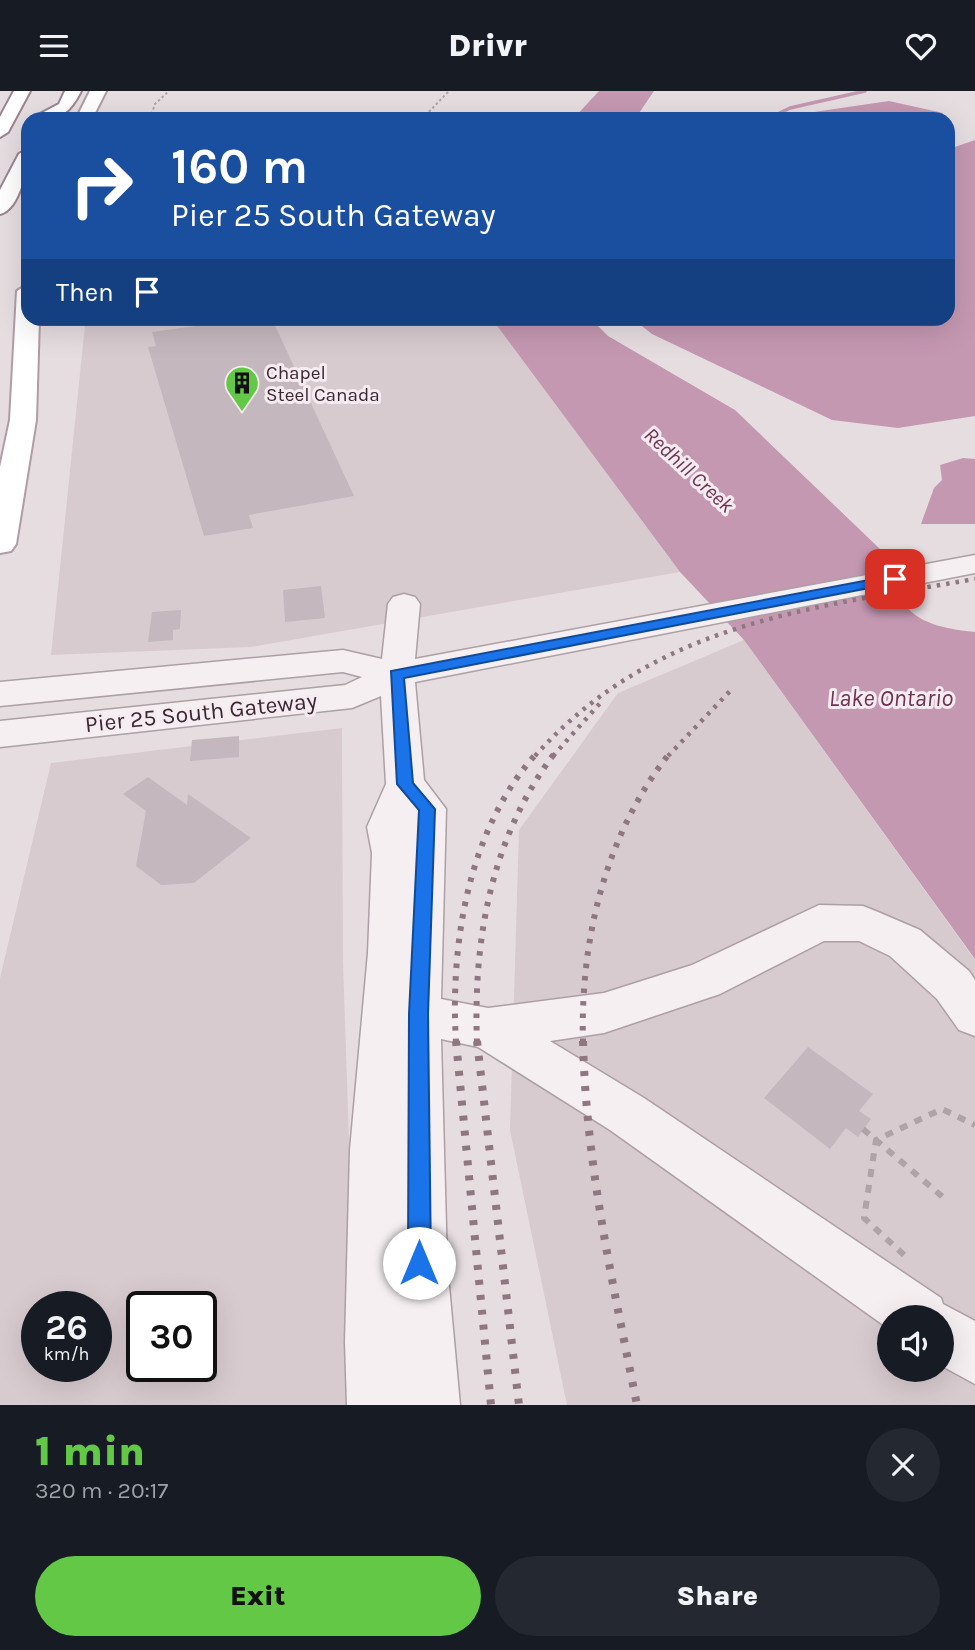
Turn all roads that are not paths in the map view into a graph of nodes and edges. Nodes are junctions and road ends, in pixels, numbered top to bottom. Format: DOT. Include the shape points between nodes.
graph roads {
  1 [pos="22,91"];
  2 [pos="57,91"];
  3 [pos="73,91"];
  4 [pos="98,91"];
  5 [pos="48,112"];
  6 [pos="56,112"];
  7 [pos="88,112"];
  8 [pos="0,132"];
  9 [pos="21,168"];
  10 [pos="0,208"];
  11 [pos="27,326"];
  12 [pos="0,544"];
  13 [pos="975,564"];
  14 [pos="404,604"];
  15 [pos="698,618"];
  16 [pos="397,674"];
  17 [pos="0,694"];
  18 [pos="0,734"];
  19 [pos="405,784"];
  20 [pos="418,1014"];
  21 [pos="975,1016"];
  22 [pos="488,1029"];
  23 [pos="902,1305"];
  24 [pos="954,1340"];
  25 [pos="975,1355"];
  26 [pos="376,1405"];
  27 [pos="431,1405"];
  1 -- 8 [label="main road"];
  2 -- 5 [label="main road"];
  3 -- 6 [label="main road" via="65,107"];
  4 -- 7 [label="main road"];
  9 -- 10 [label="main road"];
  11 -- 12 [label="main road" via="23,420"];
  13 -- 15 [label="street, Pier 25 South Gateway"];
  14 -- 16 [label="street"];
  15 -- 16 [label="street, Pier 25 South Gateway"];
  16 -- 17 [label="street, Pier 25 South Gateway" via="343,661"];
  16 -- 18 [label="street, Pier 25 South Gateway" via="352,695"];
  16 -- 19 [label="street"];
  19 -- 20 [label="street" via="427,809"];
  19 -- 26 [label="street" via="387,827 392,853 390,953 375,1150"];
  20 -- 22 [label="street"];
  20 -- 27 [label="street" via="419,1263"];
  21 -- 22 [label="street" via="953,985 905,943 863,924 820,923 704,980 604,1013"];
  22 -- 23 [label="street" via="627,1114"];
  24 -- 25 [label="street"];
}
